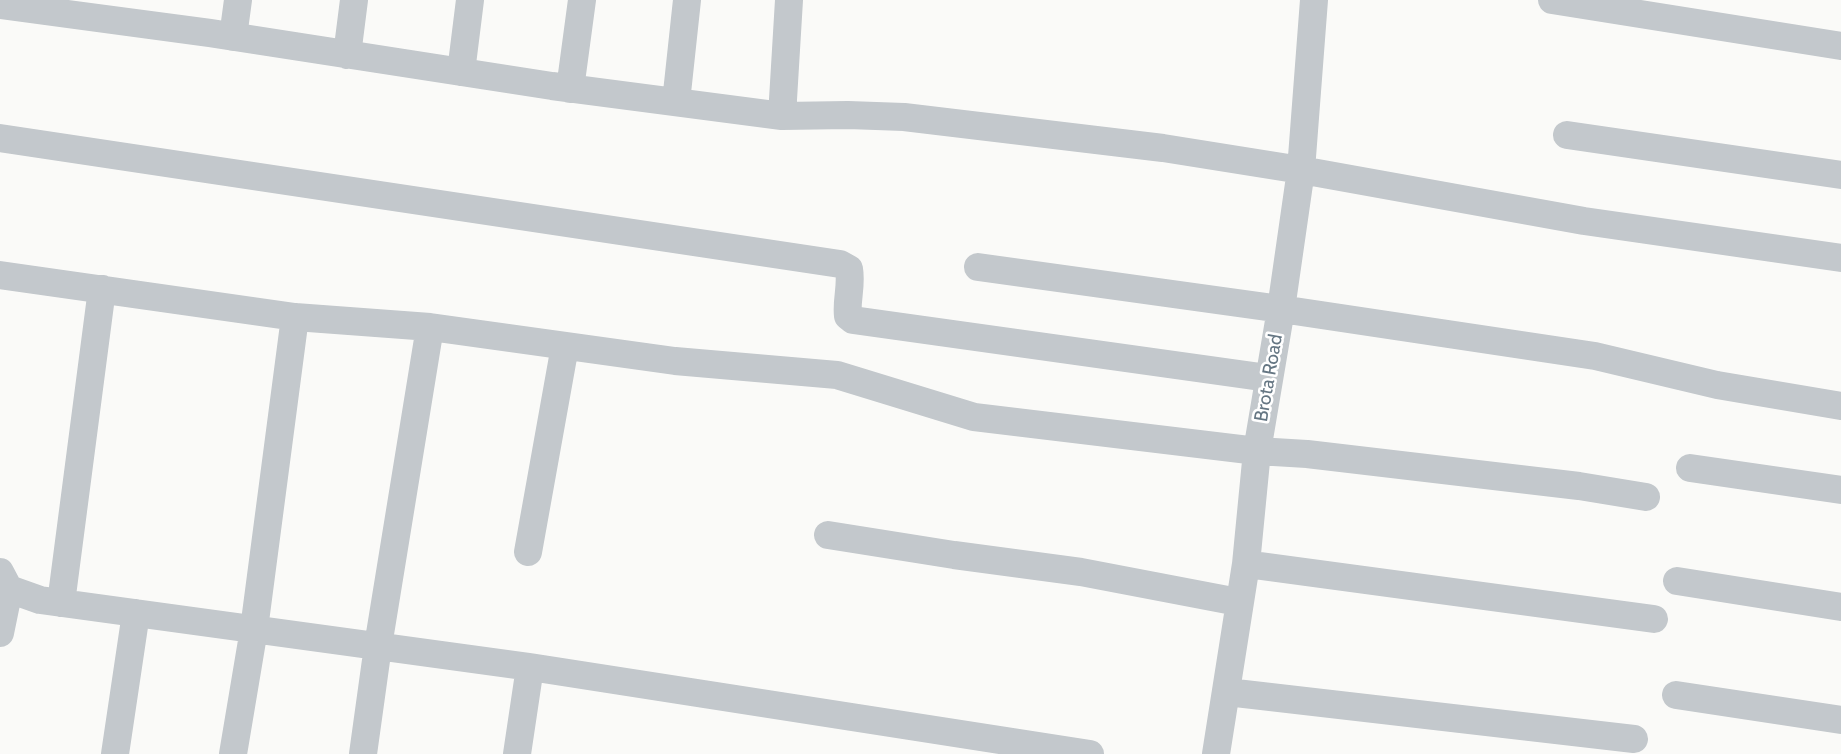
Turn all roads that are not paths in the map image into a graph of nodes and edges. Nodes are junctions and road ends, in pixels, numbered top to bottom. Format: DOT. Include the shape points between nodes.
graph roads {
  1 [pos="238,0"];
  2 [pos="354,0"];
  3 [pos="470,0"];
  4 [pos="582,0"];
  5 [pos="687,0"];
  6 [pos="789,0"];
  7 [pos="1314,0"];
  8 [pos="1552,0"];
  9 [pos="0,5"];
  10 [pos="233,37"];
  11 [pos="1841,46"];
  12 [pos="347,55"];
  13 [pos="461,72"];
  14 [pos="570,89"];
  15 [pos="676,102"];
  16 [pos="782,116"];
  17 [pos="1567,135"];
  18 [pos="0,138"];
  19 [pos="1301,170"];
  20 [pos="1841,176"];
  21 [pos="1841,258"];
  22 [pos="978,267"];
  23 [pos="1,281"];
  24 [pos="102,290"];
  25 [pos="1281,309"];
  26 [pos="295,316"];
  27 [pos="430,327"];
  28 [pos="565,346"];
  29 [pos="1268,378"];
  30 [pos="1841,406"];
  31 [pos="1257,451"];
  32 [pos="1690,468"];
  33 [pos="1841,490"];
  34 [pos="1646,497"];
  35 [pos="828,535"];
  36 [pos="528,552"];
  37 [pos="1246,564"];
  38 [pos="5,580"];
  39 [pos="1677,581"];
  40 [pos="1238,602"];
  41 [pos="61,603"];
  42 [pos="1841,606"];
  43 [pos="136,613"];
  44 [pos="1654,619"];
  45 [pos="254,629"];
  46 [pos="0,633"];
  47 [pos="378,646"];
  48 [pos="530,667"];
  49 [pos="1227,692"];
  50 [pos="1676,695"];
  51 [pos="1841,720"];
  52 [pos="1634,739"];
  53 [pos="115,754"];
  54 [pos="233,754"];
  55 [pos="363,754"];
  56 [pos="517,754"];
  57 [pos="1090,754"];
  58 [pos="1216,754"];
  1 -- 10 [label="street"];
  2 -- 12 [label="street"];
  3 -- 13 [label="street"];
  4 -- 14 [label="street"];
  5 -- 15 [label="street"];
  6 -- 16 [label="street"];
  7 -- 19 [label="street, Brota Road"];
  8 -- 11 [label="street"];
  9 -- 10 [label="street"];
  10 -- 12 [label="street"];
  12 -- 13 [label="street"];
  13 -- 14 [label="street"];
  14 -- 15 [label="street"];
  15 -- 16 [label="street"];
  16 -- 19 [label="street" via="904,117 1163,148"];
  17 -- 20 [label="street"];
  18 -- 29 [label="street" via="840,264 849,269 852,283 847,307 848,316 853,320"];
  19 -- 21 [label="street" via="1584,221"];
  19 -- 25 [label="street, Brota Road"];
  22 -- 25 [label="street"];
  23 -- 24 [label="street"];
  24 -- 26 [label="street"];
  24 -- 41 [label="street"];
  25 -- 29 [label="street, Brota Road"];
  25 -- 30 [label="street" via="1595,356 1691,380"];
  26 -- 27 [label="street"];
  26 -- 45 [label="street"];
  27 -- 28 [label="street"];
  27 -- 47 [label="street"];
  28 -- 31 [label="street" via="675,361 837,375 974,417"];
  28 -- 36 [label="street"];
  29 -- 31 [label="street, Brota Road"];
  31 -- 34 [label="street" via="1307,454"];
  31 -- 37 [label="street, Brota Road"];
  32 -- 33 [label="street"];
  35 -- 40 [label="street" via="954,556 1081,572"];
  37 -- 40 [label="street, Brota Road"];
  37 -- 44 [label="street"];
  38 -- 41 [label="street" via="40,600"];
  38 -- 46 [label="street"];
  39 -- 42 [label="street"];
  40 -- 49 [label="street, Brota Road"];
  41 -- 43 [label="street"];
  43 -- 45 [label="street"];
  43 -- 53 [label="street"];
  45 -- 47 [label="street"];
  45 -- 54 [label="street"];
  47 -- 48 [label="street"];
  47 -- 55 [label="street"];
  48 -- 56 [label="street"];
  48 -- 57 [label="street"];
  49 -- 52 [label="street"];
  49 -- 58 [label="street, Brota Road"];
  50 -- 51 [label="street"];
}
